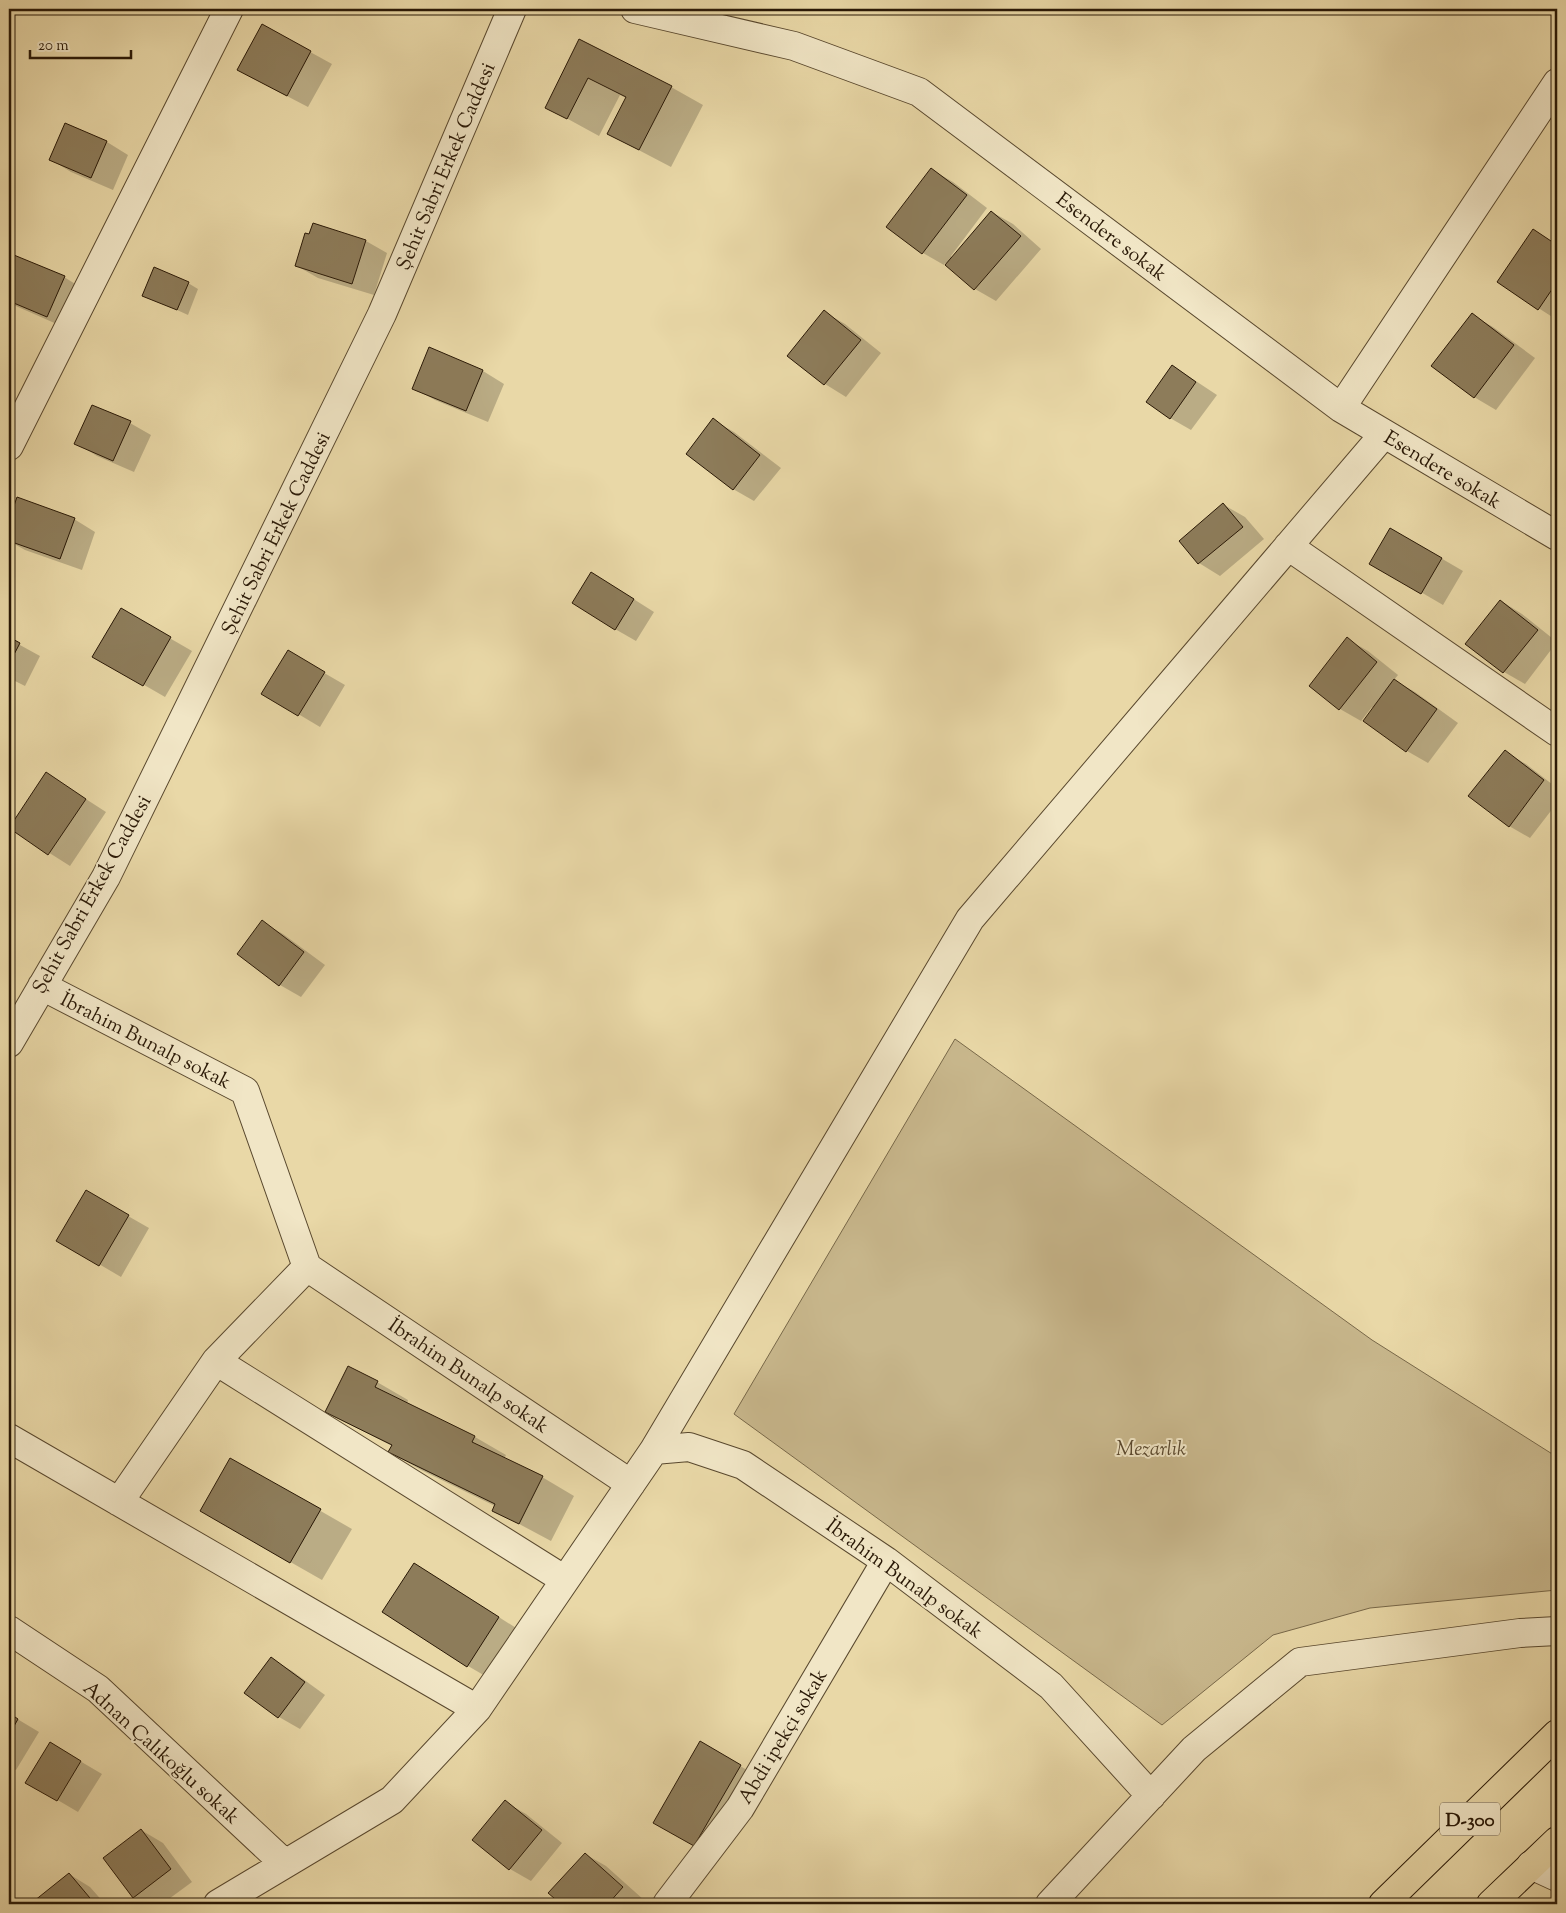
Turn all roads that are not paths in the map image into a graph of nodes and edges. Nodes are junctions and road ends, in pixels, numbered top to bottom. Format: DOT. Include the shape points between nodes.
graph roads {
  1 [pos="229,9"];
  2 [pos="512,9"];
  3 [pos="635,9"];
  4 [pos="1557,83"];
  5 [pos="1341,408"];
  6 [pos="1384,434"];
  7 [pos="9,446"];
  8 [pos="1557,536"];
  9 [pos="1288,546"];
  10 [pos="1557,732"];
  11 [pos="42,986"];
  12 [pos="9,1043"];
  13 [pos="307,1267"];
  14 [pos="216,1362"];
  15 [pos="9,1438"];
  16 [pos="654,1450"];
  17 [pos="631,1484"];
  18 [pos="119,1502"];
  19 [pos="886,1561"];
  20 [pos="565,1580"];
  21 [pos="9,1630"];
  22 [pos="1557,1631"];
  23 [pos="477,1708"];
  24 [pos="1557,1734"];
  25 [pos="1151,1796"];
  26 [pos="1557,1841"];
  27 [pos="284,1864"];
  28 [pos="1532,1866"];
  29 [pos="1557,1877"];
  30 [pos="218,1904"];
  31 [pos="667,1904"];
  32 [pos="1050,1904"];
  33 [pos="1383,1904"];
  34 [pos="1491,1904"];
  1 -- 7 [label="street"];
  2 -- 11 [label="street, Şehit Sabri Erkek Caddesi" via="382,314 106,876"];
  3 -- 5 [label="street, Esendere sokak" via="794,46 920,92"];
  4 -- 5 [label="street"];
  5 -- 6 [label="street, Esendere sokak"];
  6 -- 8 [label="street, Esendere sokak"];
  6 -- 9 [label="street"];
  9 -- 10 [label="street"];
  9 -- 16 [label="street" via="970,919"];
  11 -- 12 [label="street, Şehit Sabri Erkek Caddesi"];
  11 -- 13 [label="street, İbrahim Bunalp sokak" via="245,1091"];
  13 -- 14 [label="street"];
  13 -- 17 [label="street, İbrahim Bunalp sokak"];
  14 -- 18 [label="street"];
  14 -- 20 [label="street"];
  15 -- 18 [label="street"];
  16 -- 17 [label="street"];
  16 -- 19 [label="street, İbrahim Bunalp sokak" via="690,1447 743,1465"];
  17 -- 20 [label="street"];
  18 -- 23 [label="street"];
  19 -- 25 [label="street, İbrahim Bunalp sokak" via="1051,1686"];
  19 -- 31 [label="street, Abdi ipekçi sokak" via="740,1808"];
  20 -- 23 [label="street"];
  21 -- 27 [label="street, Adnan Çalıkoğlu sokak" via="98,1689"];
  22 -- 25 [label="street" via="1300,1662 1194,1749"];
  23 -- 27 [label="street" via="392,1800"];
  24 -- 33 [label="highway, D-300"];
  25 -- 32 [label="street"];
  26 -- 28 [label="highway"];
  27 -- 30 [label="street"];
  28 -- 29 [label="street"];
  28 -- 34 [label="highway"];
}
